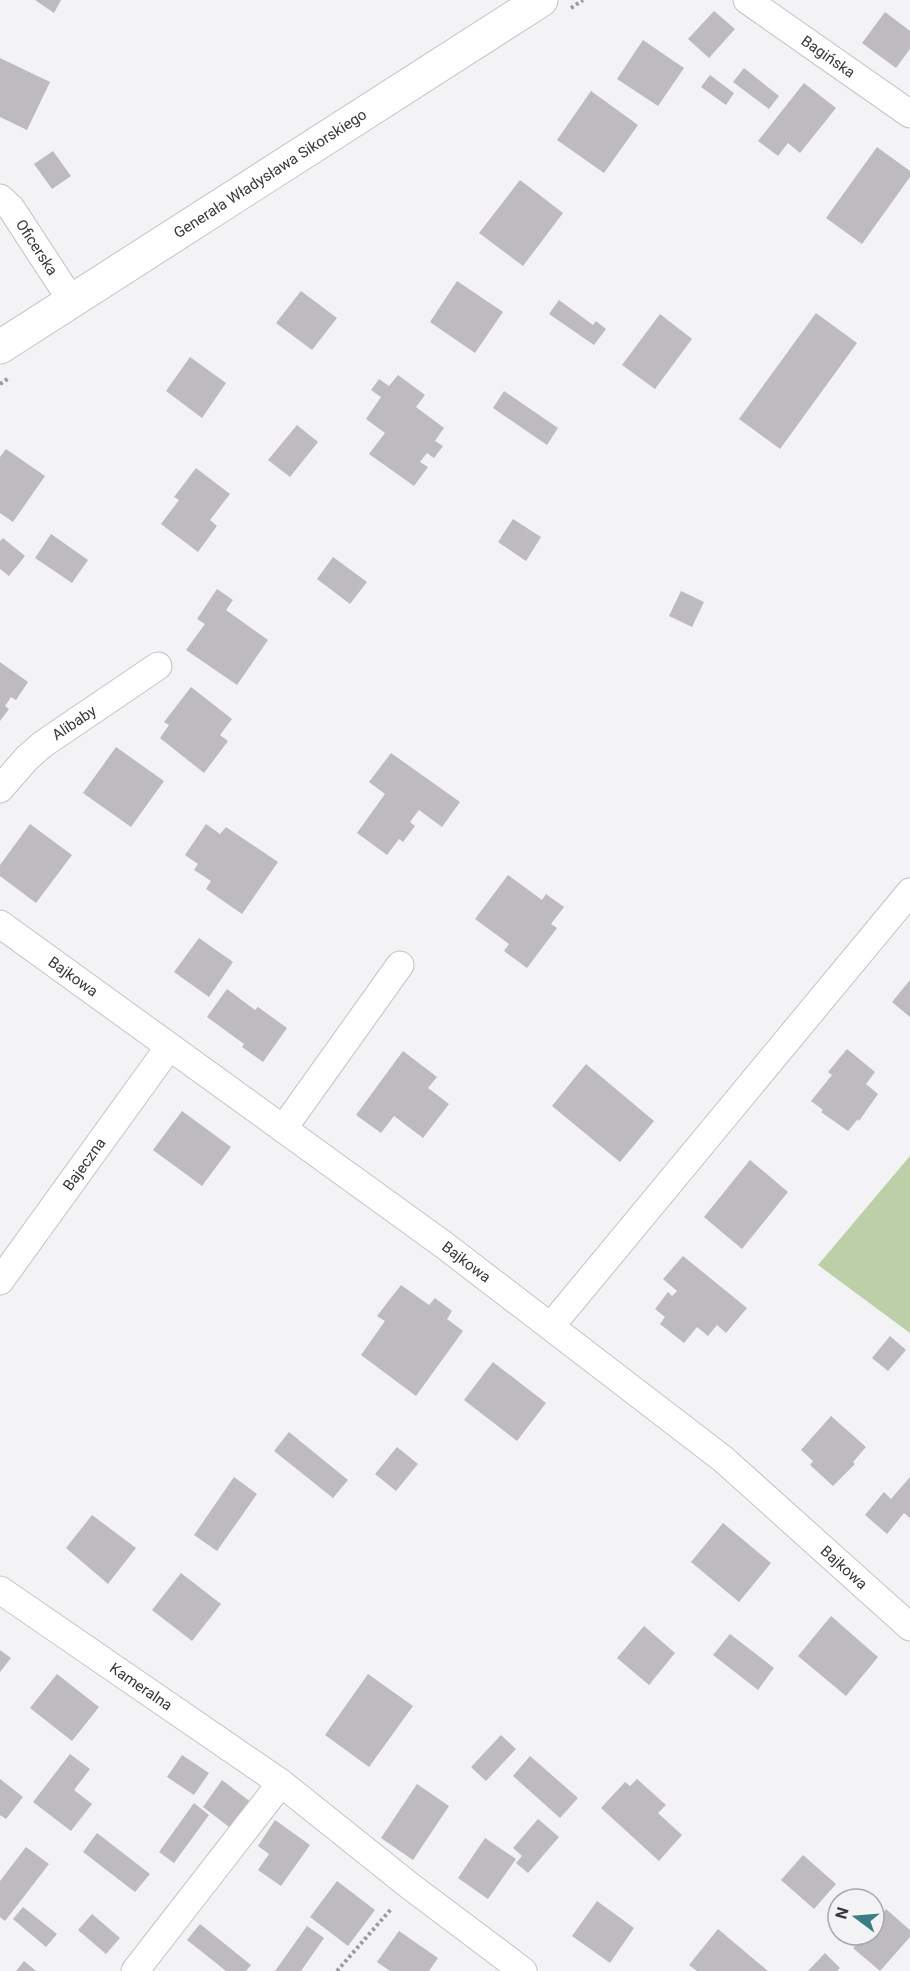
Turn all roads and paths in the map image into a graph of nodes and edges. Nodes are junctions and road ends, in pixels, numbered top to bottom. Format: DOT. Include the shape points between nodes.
graph roads {
  1 [pos="541,0"];
  2 [pos="747,0"];
  3 [pos="910,114"];
  4 [pos="0,198"];
  5 [pos="72,300"];
  6 [pos="0,347"];
  7 [pos="158,666"];
  8 [pos="0,789"];
  9 [pos="910,892"];
  10 [pos="0,924"];
  11 [pos="400,965"];
  12 [pos="170,1047"];
  13 [pos="284,1129"];
  14 [pos="0,1281"];
  15 [pos="551,1326"];
  16 [pos="0,1590"];
  17 [pos="910,1627"];
  18 [pos="281,1783"];
  19 [pos="411,1886"];
  20 [pos="135,1971"];
  21 [pos="337,1971"];
  22 [pos="523,1971"];
  1 -- 5 [label="street, Generała Władysława Sikorskiego"];
  2 -- 3 [label="street, Bagińska"];
  4 -- 5 [label="street, Oficerska"];
  5 -- 6 [label="street, Generała Władysława Sikorskiego"];
  7 -- 8 [label="street, Alibaby" via="43,744"];
  9 -- 15 [label="street"];
  10 -- 12 [label="street, Bajkowa"];
  11 -- 13 [label="street"];
  12 -- 13 [label="street, Bajkowa"];
  12 -- 14 [label="street, Bajeczna"];
  13 -- 15 [label="street, Bajkowa"];
  15 -- 17 [label="street, Bajkowa" via="723,1459"];
  16 -- 18 [label="street, Kameralna"];
  18 -- 19 [label="street, Kameralna"];
  18 -- 20 [label="street"];
  19 -- 21 [label="path"];
  19 -- 22 [label="street, Kameralna"];
}
